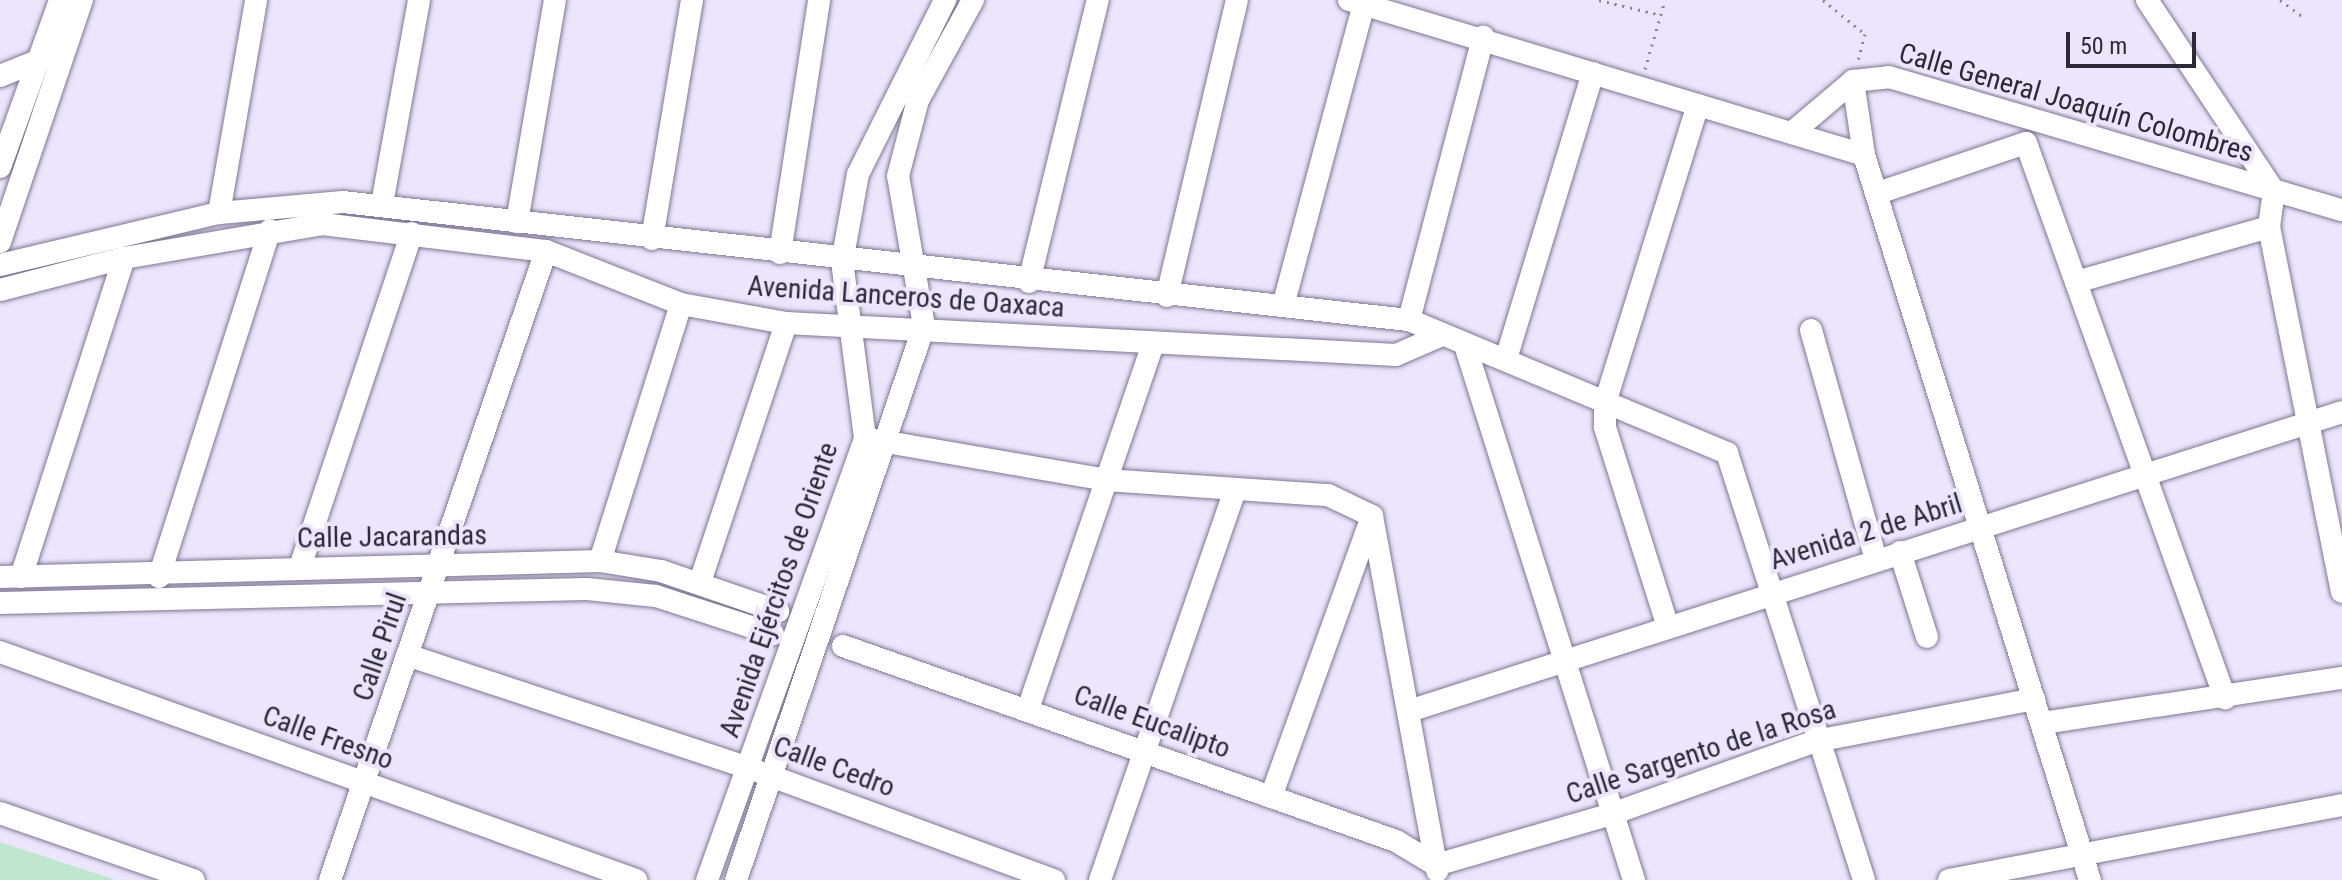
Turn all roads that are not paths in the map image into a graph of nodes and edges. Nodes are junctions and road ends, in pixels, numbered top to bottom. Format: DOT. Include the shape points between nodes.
graph roads {
  1 [pos="60,0"];
  2 [pos="82,0"];
  3 [pos="256,0"];
  4 [pos="419,0"];
  5 [pos="555,0"];
  6 [pos="692,0"];
  7 [pos="819,0"];
  8 [pos="945,0"];
  9 [pos="973,0"];
  10 [pos="1098,0"];
  11 [pos="1237,0"];
  12 [pos="2144,1"];
  13 [pos="1356,2"];
  14 [pos="1483,37"];
  15 [pos="64,51"];
  16 [pos="38,60"];
  17 [pos="1593,73"];
  18 [pos="0,76"];
  19 [pos="1853,81"];
  20 [pos="1698,105"];
  21 [pos="1793,132"];
  22 [pos="1864,155"];
  23 [pos="0,167"];
  24 [pos="2274,191"];
  25 [pos="1881,192"];
  26 [pos="382,204"];
  27 [pos="2342,210"];
  28 [pos="219,213"];
  29 [pos="517,222"];
  30 [pos="2269,227"];
  31 [pos="270,230"];
  32 [pos="412,233"];
  33 [pos="652,239"];
  34 [pos="0,242"];
  35 [pos="546,251"];
  36 [pos="780,253"];
  37 [pos="124,258"];
  38 [pos="842,262"];
  39 [pos="0,265"];
  40 [pos="910,265"];
  41 [pos="1029,282"];
  42 [pos="2076,282"];
  43 [pos="0,290"];
  44 [pos="1167,296"];
  45 [pos="681,304"];
  46 [pos="1283,306"];
  47 [pos="1409,320"];
  48 [pos="786,323"];
  49 [pos="851,325"];
  50 [pos="924,326"];
  51 [pos="1811,330"];
  52 [pos="1440,336"];
  53 [pos="1153,343"];
  54 [pos="1465,345"];
  55 [pos="1506,359"];
  56 [pos="1605,403"];
  57 [pos="2342,412"];
  58 [pos="2309,421"];
  59 [pos="865,438"];
  60 [pos="888,443"];
  61 [pos="2141,475"];
  62 [pos="1106,480"];
  63 [pos="1235,491"];
  64 [pos="1372,516"];
  65 [pos="1977,528"];
  66 [pos="1900,552"];
  67 [pos="1876,560"];
  68 [pos="2340,560"];
  69 [pos="600,561"];
  70 [pos="300,567"];
  71 [pos="439,567"];
  72 [pos="661,571"];
  73 [pos="228,573"];
  74 [pos="10,577"];
  75 [pos="159,577"];
  76 [pos="700,582"];
  77 [pos="93,590"];
  78 [pos="2342,592"];
  79 [pos="430,593"];
  80 [pos="809,593"];
  81 [pos="1770,593"];
  82 [pos="656,596"];
  83 [pos="225,597"];
  84 [pos="833,602"];
  85 [pos="0,603"];
  86 [pos="778,611"];
  87 [pos="1667,624"];
  88 [pos="773,634"];
  89 [pos="1927,637"];
  90 [pos="843,646"];
  91 [pos="0,652"];
  92 [pos="410,656"];
  93 [pos="1562,657"];
  94 [pos="786,659"];
  95 [pos="811,667"];
  96 [pos="2342,678"];
  97 [pos="2225,698"];
  98 [pos="2034,699"];
  99 [pos="1028,709"];
  100 [pos="1409,711"];
  101 [pos="2043,723"];
  102 [pos="1816,741"];
  103 [pos="1147,750"];
  104 [pos="749,768"];
  105 [pos="774,777"];
  106 [pos="364,784"];
  107 [pos="1271,797"];
  108 [pos="2342,805"];
  109 [pos="0,813"];
  110 [pos="1612,814"];
  111 [pos="2080,852"];
  112 [pos="1437,873"];
  113 [pos="194,880"];
  114 [pos="330,880"];
  115 [pos="636,880"];
  116 [pos="707,880"];
  117 [pos="736,880"];
  118 [pos="1054,880"];
  119 [pos="1100,880"];
  120 [pos="1634,880"];
  121 [pos="1864,880"];
  122 [pos="1949,880"];
  123 [pos="2090,880"];
  1 -- 16 [label="street"];
  2 -- 15 [label="street"];
  3 -- 28 [label="street"];
  4 -- 26 [label="street"];
  5 -- 29 [label="street"];
  6 -- 33 [label="street"];
  7 -- 36 [label="street"];
  8 -- 38 [label="street, Avenida Ejércitos de Oriente" via="874,129"];
  9 -- 40 [label="street" via="904,137 898,176"];
  10 -- 41 [label="street"];
  11 -- 44 [label="street"];
  12 -- 24 [label="street"];
  13 -- 14 [label="street"];
  13 -- 46 [label="street"];
  14 -- 17 [label="street"];
  14 -- 47 [label="street"];
  15 -- 16 [label="street"];
  15 -- 34 [label="street"];
  16 -- 18 [label="street"];
  16 -- 23 [label="street"];
  17 -- 20 [label="street"];
  17 -- 55 [label="street"];
  19 -- 21 [label="street"];
  19 -- 22 [label="street"];
  19 -- 24 [label="street, Calle General Joaquín Colombres" via="1889,77"];
  20 -- 21 [label="street"];
  20 -- 56 [label="street"];
  21 -- 22 [label="street"];
  22 -- 25 [label="street"];
  24 -- 27 [label="street, Calle General Joaquín Colombres"];
  24 -- 30 [label="street"];
  25 -- 42 [label="street" via="2026,143"];
  25 -- 65 [label="street"];
  26 -- 28 [label="street, Avenida Lanceros de Oaxaca" via="302,201"];
  26 -- 29 [label="street, Avenida Lanceros de Oaxaca"];
  28 -- 39 [label="street, Avenida Lanceros de Oaxaca"];
  29 -- 33 [label="street, Avenida Lanceros de Oaxaca"];
  30 -- 42 [label="street"];
  30 -- 58 [label="street"];
  31 -- 32 [label="street, Avenida Lanceros de Oaxaca" via="322,224"];
  31 -- 37 [label="street, Avenida Lanceros de Oaxaca"];
  31 -- 75 [label="street"];
  32 -- 35 [label="street, Avenida Lanceros de Oaxaca"];
  32 -- 70 [label="street"];
  33 -- 36 [label="street, Avenida Lanceros de Oaxaca"];
  35 -- 45 [label="street, Avenida Lanceros de Oaxaca"];
  35 -- 71 [label="street, Calle Pirul"];
  36 -- 38 [label="street, Avenida Lanceros de Oaxaca"];
  37 -- 43 [label="street, Avenida Lanceros de Oaxaca"];
  37 -- 74 [label="street"];
  38 -- 40 [label="street, Avenida Lanceros de Oaxaca"];
  38 -- 49 [label="street, Avenida Ejércitos de Oriente"];
  40 -- 41 [label="street, Avenida Lanceros de Oaxaca"];
  40 -- 50 [label="street"];
  41 -- 44 [label="street, Avenida Lanceros de Oaxaca"];
  42 -- 61 [label="street"];
  44 -- 46 [label="street, Avenida Lanceros de Oaxaca"];
  45 -- 48 [label="street, Avenida Lanceros de Oaxaca"];
  45 -- 69 [label="street"];
  46 -- 47 [label="street, Avenida Lanceros de Oaxaca"];
  47 -- 52 [label="street, Avenida Lanceros de Oaxaca"];
  48 -- 49 [label="street, Avenida Lanceros de Oaxaca"];
  48 -- 76 [label="street"];
  49 -- 50 [label="street, Avenida Lanceros de Oaxaca"];
  49 -- 59 [label="street, Avenida Ejércitos de Oriente"];
  50 -- 53 [label="street, Avenida Lanceros de Oaxaca"];
  50 -- 60 [label="street, Avenida Ejércitos de Oriente"];
  51 -- 67 [label="street"];
  52 -- 53 [label="street, Avenida Lanceros de Oaxaca" via="1396,355"];
  52 -- 54 [label="street, Avenida Lanceros de Oaxaca"];
  53 -- 62 [label="street"];
  54 -- 55 [label="street, Avenida Lanceros de Oaxaca"];
  54 -- 93 [label="street"];
  55 -- 56 [label="street, Avenida Lanceros de Oaxaca"];
  56 -- 81 [label="street, Avenida Lanceros de Oaxaca" via="1727,453"];
  56 -- 87 [label="street" via="1605,427"];
  57 -- 58 [label="street, Avenida 2 de Abril"];
  58 -- 61 [label="street, Avenida 2 de Abril"];
  58 -- 68 [label="street"];
  59 -- 60 [label="street"];
  59 -- 80 [label="street, Avenida Ejércitos de Oriente"];
  60 -- 62 [label="street"];
  60 -- 84 [label="street, Avenida Ejércitos de Oriente"];
  61 -- 65 [label="street, Avenida 2 de Abril"];
  61 -- 97 [label="street"];
  62 -- 63 [label="street"];
  62 -- 99 [label="street"];
  63 -- 64 [label="street" via="1328,495"];
  63 -- 103 [label="street"];
  64 -- 100 [label="street"];
  64 -- 107 [label="street"];
  65 -- 66 [label="street, Avenida 2 de Abril"];
  65 -- 98 [label="street"];
  66 -- 67 [label="street, Avenida 2 de Abril"];
  66 -- 89 [label="street"];
  67 -- 81 [label="street, Avenida 2 de Abril"];
  68 -- 78 [label="street"];
  69 -- 71 [label="street, Calle Jacarandas"];
  69 -- 72 [label="street, Calle Jacarandas"];
  70 -- 71 [label="street, Calle Jacarandas"];
  70 -- 73 [label="street, Calle Jacarandas"];
  71 -- 79 [label="street, Calle Pirul"];
  72 -- 76 [label="street, Calle Jacarandas"];
  72 -- 82 [label="street"];
  73 -- 75 [label="street, Calle Jacarandas"];
  73 -- 83 [label="street"];
  74 -- 77 [label="street, Calle Jacarandas"];
  75 -- 77 [label="street, Calle Jacarandas"];
  76 -- 86 [label="street, Calle Jacarandas"];
  77 -- 83 [label="street, Calle Jacarandas"];
  77 -- 85 [label="street, Calle Jacarandas"];
  79 -- 82 [label="street, Calle Jacarandas" via="587,589"];
  79 -- 83 [label="street, Calle Jacarandas"];
  79 -- 92 [label="street, Calle Pirul"];
  80 -- 84 [label="street"];
  80 -- 86 [label="street"];
  80 -- 94 [label="street, Avenida Ejércitos de Oriente"];
  81 -- 87 [label="street, Avenida 2 de Abril"];
  81 -- 102 [label="street"];
  82 -- 88 [label="street, Calle Jacarandas"];
  84 -- 90 [label="street" via="846,627"];
  84 -- 95 [label="street, Avenida Ejércitos de Oriente"];
  86 -- 88 [label="street"];
  87 -- 93 [label="street, Avenida 2 de Abril"];
  88 -- 94 [label="street"];
  90 -- 95 [label="street"];
  90 -- 99 [label="street, Calle Eucalipto"];
  91 -- 106 [label="street, Calle Fresno"];
  92 -- 104 [label="street, Calle Cedro"];
  92 -- 106 [label="street, Calle Pirul"];
  93 -- 100 [label="street, Avenida 2 de Abril"];
  93 -- 110 [label="street"];
  94 -- 95 [label="street"];
  94 -- 104 [label="street, Avenida Ejércitos de Oriente"];
  95 -- 105 [label="street, Avenida Ejércitos de Oriente"];
  96 -- 97 [label="street"];
  97 -- 101 [label="street"];
  98 -- 101 [label="street"];
  98 -- 102 [label="street, Calle Sargento de la Rosa"];
  99 -- 103 [label="street, Calle Eucalipto"];
  100 -- 112 [label="street"];
  101 -- 111 [label="street"];
  102 -- 110 [label="street, Calle Sargento de la Rosa"];
  102 -- 121 [label="street"];
  103 -- 107 [label="street, Calle Eucalipto"];
  103 -- 119 [label="street"];
  104 -- 105 [label="street, Calle Cedro"];
  104 -- 116 [label="street, Avenida Ejércitos de Oriente"];
  105 -- 117 [label="street, Avenida Ejércitos de Oriente"];
  105 -- 118 [label="street, Calle Cedro"];
  106 -- 114 [label="street, Calle Pirul"];
  106 -- 115 [label="street, Calle Fresno"];
  107 -- 112 [label="street, Calle Eucalipto" via="1413,848"];
  108 -- 111 [label="street"];
  109 -- 113 [label="street"];
  110 -- 112 [label="street, Calle Sargento de la Rosa"];
  110 -- 120 [label="street"];
  111 -- 122 [label="street"];
  111 -- 123 [label="street"];
}
